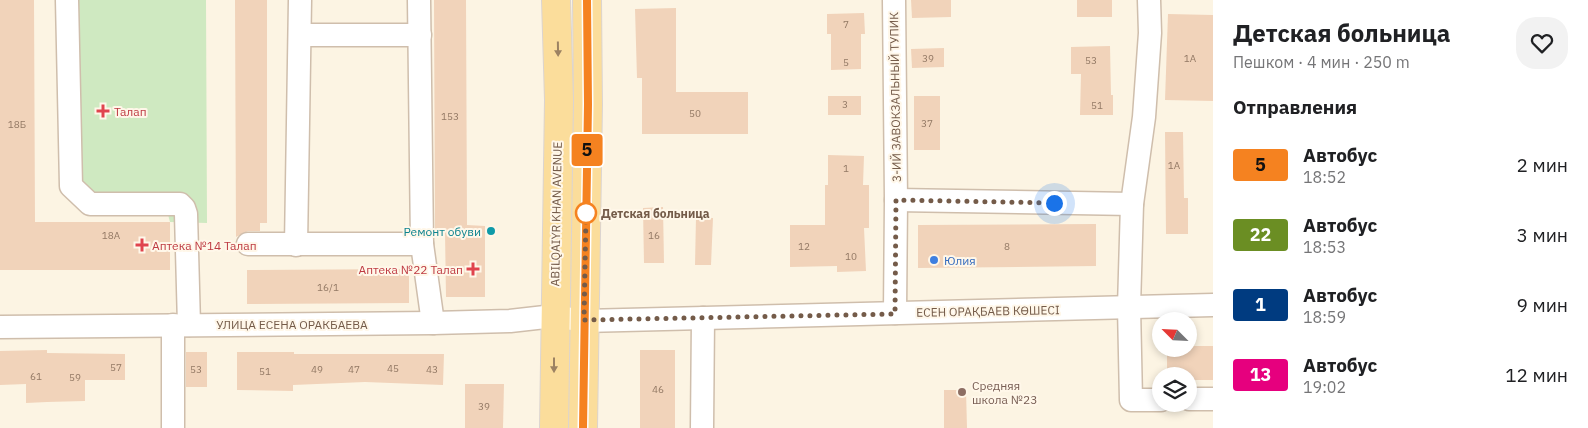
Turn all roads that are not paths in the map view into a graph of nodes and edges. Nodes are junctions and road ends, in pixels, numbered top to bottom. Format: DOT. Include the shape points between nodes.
graph roads {
  1 [pos="67,0"];
  2 [pos="300,0"];
  3 [pos="419,0"];
  4 [pos="556,0"];
  5 [pos="587,0"];
  6 [pos="894,0"];
  7 [pos="1149,0"];
  8 [pos="300,35"];
  9 [pos="420,36"];
  10 [pos="896,200"];
  11 [pos="1132,204"];
  12 [pos="248,244"];
  13 [pos="422,244"];
  14 [pos="296,245"];
  15 [pos="1213,305"];
  16 [pos="1129,307"];
  17 [pos="895,314"];
  18 [pos="554,316"];
  19 [pos="704,318"];
  20 [pos="584,320"];
  21 [pos="433,323"];
  22 [pos="181,325"];
  23 [pos="0,327"];
  24 [pos="1197,399"];
  25 [pos="1213,399"];
  26 [pos="1152,400"];
  27 [pos="173,428"];
  28 [pos="554,428"];
  29 [pos="583,428"];
  30 [pos="702,428"];
  1 -- 22 [label="street" via="71,186 90,204 180,204 184,208"];
  2 -- 8 [label="street"];
  3 -- 9 [label="street"];
  4 -- 18 [label="main road, ABILQAIYR KHAN AVENUE, one-way" via="559,100"];
  5 -- 20 [label="main road"];
  6 -- 10 [label="street, 3-ИЙ ЗАВОКЗАЛЬНЫЙ ТУПИК"];
  7 -- 11 [label="street" via="1144,116"];
  8 -- 9 [label="street"];
  8 -- 14 [label="street"];
  9 -- 13 [label="street"];
  10 -- 11 [label="street"];
  10 -- 17 [label="street, 3-ИЙ ЗАВОКЗАЛЬНЫЙ ТУПИК"];
  11 -- 16 [label="street"];
  12 -- 14 [label="street"];
  13 -- 14 [label="street"];
  13 -- 21 [label="street"];
  15 -- 16 [label="street, ЕСЕН ОРАҚБАЕВ КӨШЕСІ"];
  16 -- 17 [label="street, ЕСЕН ОРАҚБАЕВ КӨШЕСІ"];
  16 -- 26 [label="street" via="1131,400"];
  17 -- 19 [label="street, ЕСЕН ОРАҚБАЕВ КӨШЕСІ"];
  18 -- 20 [label="street, УЛИЦА ЕСЕНА ОРАКБАЕВА"];
  18 -- 21 [label="street, УЛИЦА ЕСЕНА ОРАКБАЕВА" via="510,322"];
  18 -- 28 [label="main road, ABILQAIYR KHAN AVENUE, one-way"];
  19 -- 20 [label="street, ЕСЕН ОРАҚБАЕВ КӨШЕСІ"];
  19 -- 30 [label="street"];
  20 -- 29 [label="main road"];
  21 -- 22 [label="street, УЛИЦА ЕСЕНА ОРАКБАЕВА"];
  22 -- 23 [label="street, УЛИЦА ЕСЕНА ОРАКБАЕВА"];
  22 -- 27 [label="street"];
  24 -- 25 [label="street"];
}
